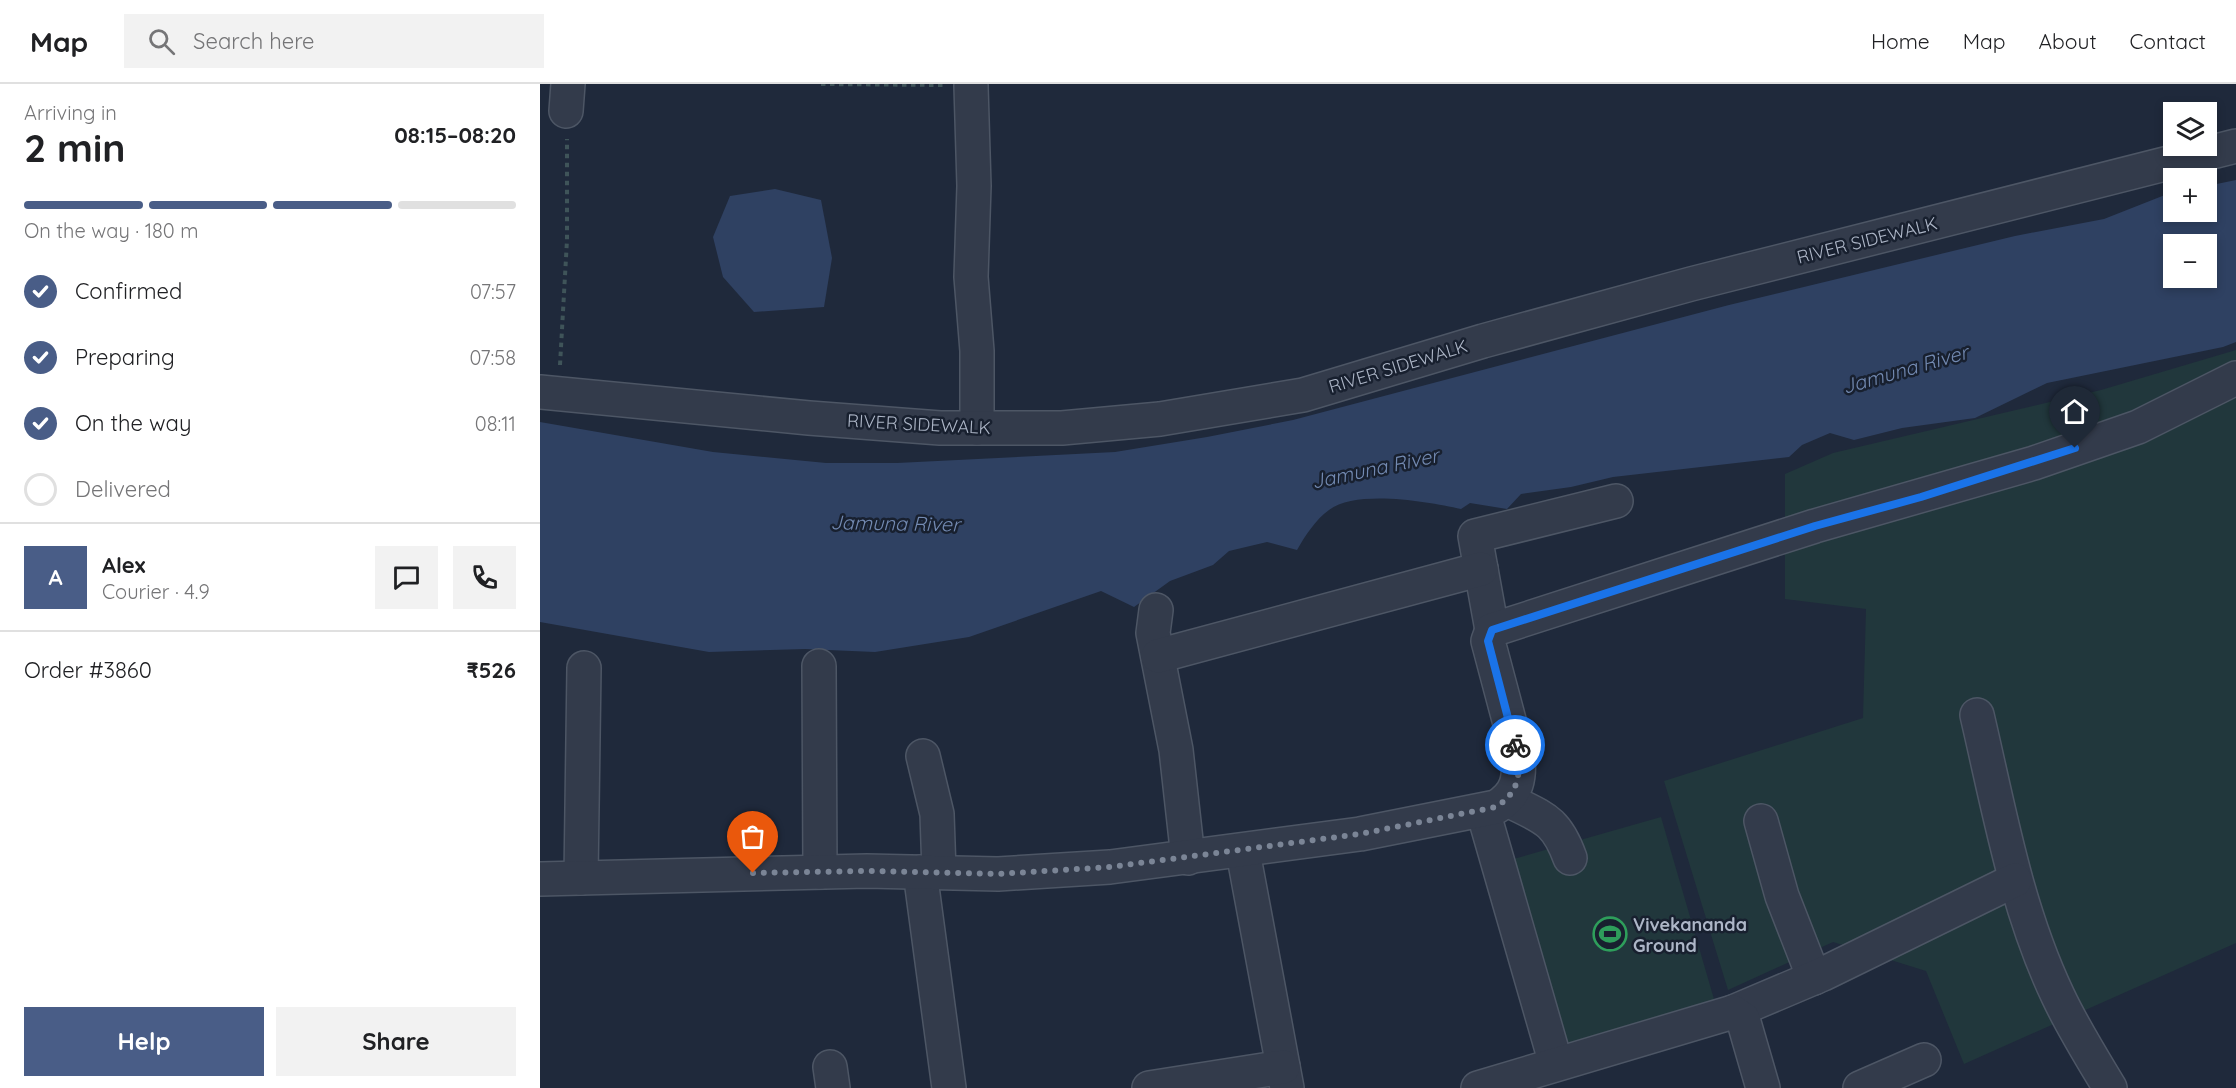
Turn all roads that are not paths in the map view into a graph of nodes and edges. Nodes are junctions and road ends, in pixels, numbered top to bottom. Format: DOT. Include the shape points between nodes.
graph roads {
  1 [pos="971,86"];
  2 [pos="2236,146"];
  3 [pos="2236,378"];
  4 [pos="548,393"];
  5 [pos="977,428"];
  6 [pos="1616,501"];
  7 [pos="1481,569"];
  8 [pos="1156,610"];
  9 [pos="1492,630"];
  10 [pos="1158,656"];
  11 [pos="819,666"];
  12 [pos="584,669"];
  13 [pos="1977,715"];
  14 [pos="923,756"];
  15 [pos="1495,805"];
  16 [pos="1761,821"];
  17 [pos="1243,852"];
  18 [pos="1188,858"];
  19 [pos="1570,858"];
  20 [pos="820,872"];
  21 [pos="930,872"];
  22 [pos="581,878"];
  23 [pos="540,879"];
  24 [pos="2015,880"];
  25 [pos="1814,978"];
  26 [pos="1733,1012"];
  27 [pos="1924,1060"];
  28 [pos="1556,1064"];
  29 [pos="1285,1078"];
  30 [pos="949,1088"];
  31 [pos="1149,1088"];
  32 [pos="1478,1088"];
  33 [pos="1763,1088"];
  34 [pos="1860,1088"];
  35 [pos="2109,1088"];
  1 -- 5 [label="street" via="971,277 977,351"];
  2 -- 5 [label="street, RIVER SIDEWALK" via="1690,284 1303,394 1160,419 1062,428"];
  3 -- 9 [label="street" via="2138,427 2034,463 1815,526"];
  4 -- 5 [label="street, RIVER SIDEWALK" via="809,418"];
  6 -- 7 [label="street" via="1475,536"];
  7 -- 9 [label="street"];
  7 -- 10 [label="street"];
  8 -- 10 [label="street" via="1153,633"];
  9 -- 15 [label="street" via="1488,641 1520,773 1516,788"];
  10 -- 18 [label="street" via="1176,750"];
  11 -- 20 [label="street"];
  12 -- 22 [label="street"];
  13 -- 24 [label="street"];
  14 -- 21 [label="street" via="937,814"];
  15 -- 17 [label="street" via="1360,834"];
  15 -- 19 [label="street" via="1548,822 1561,835"];
  15 -- 28 [label="street"];
  16 -- 25 [label="street" via="1782,896"];
  17 -- 18 [label="street"];
  17 -- 29 [label="street"];
  18 -- 21 [label="street" via="998,874"];
  20 -- 21 [label="street"];
  20 -- 22 [label="street"];
  21 -- 30 [label="street"];
  22 -- 23 [label="street"];
  24 -- 25 [label="street"];
  24 -- 35 [label="street" via="2058,996"];
  25 -- 26 [label="street"];
  26 -- 28 [label="street"];
  26 -- 33 [label="street" via="1743,1019"];
  27 -- 34 [label="street"];
  28 -- 32 [label="street"];
  29 -- 31 [label="street"];
}
